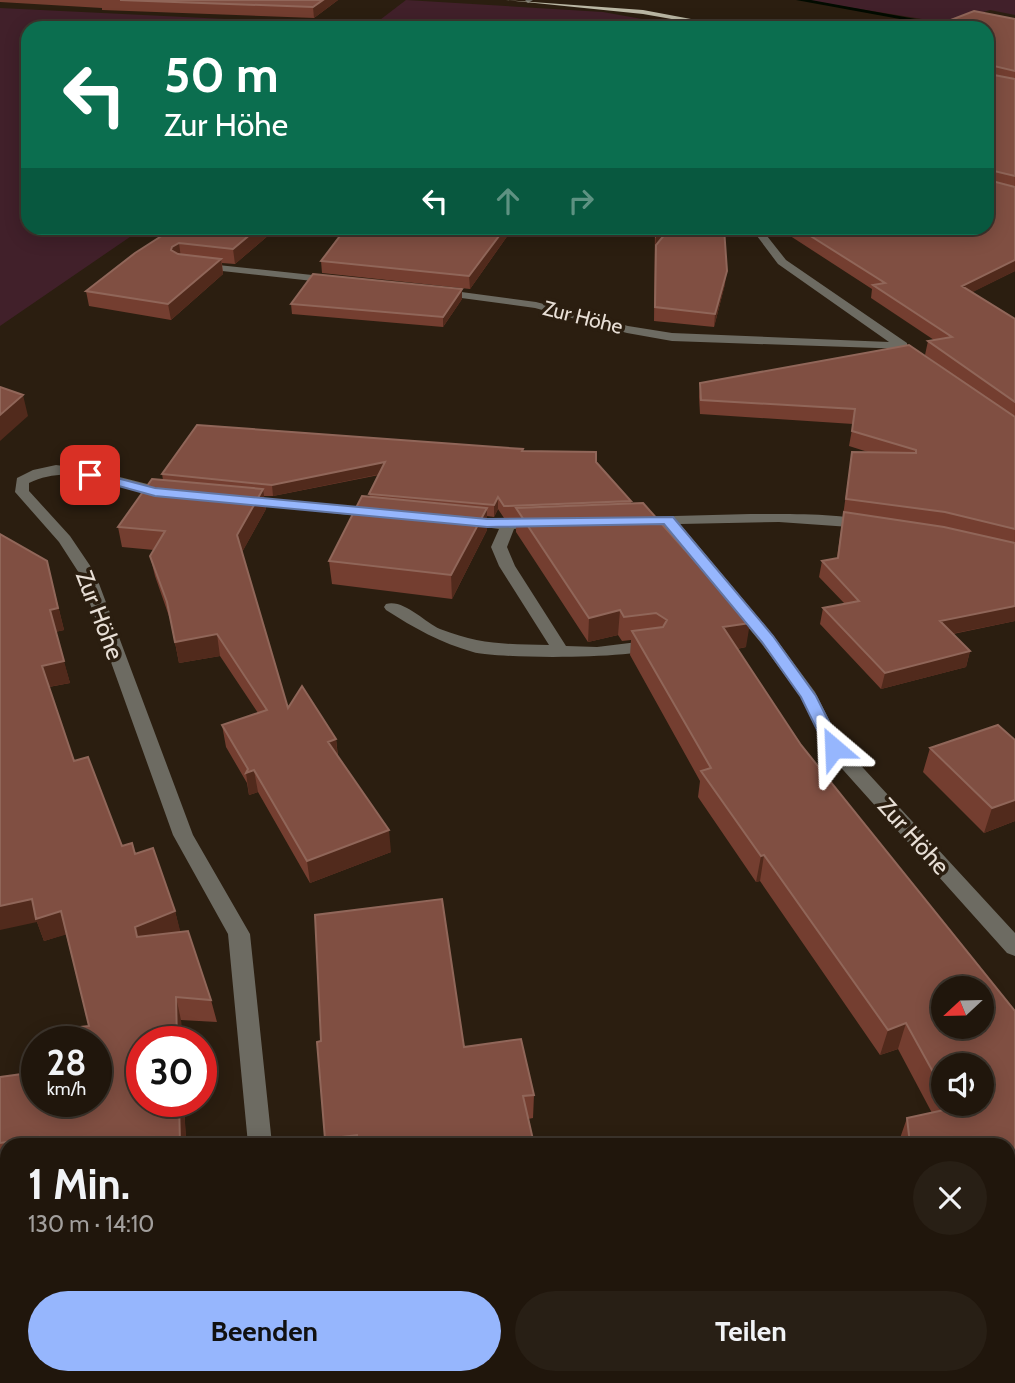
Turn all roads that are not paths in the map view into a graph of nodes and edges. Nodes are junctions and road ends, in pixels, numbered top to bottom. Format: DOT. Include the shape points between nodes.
graph roads {
  1 [pos="509,0"];
  2 [pos="529,1"];
  3 [pos="695,21"];
  4 [pos="762,235"];
  5 [pos="181,264"];
  6 [pos="343,281"];
  7 [pos="424,290"];
  8 [pos="903,346"];
  9 [pos="914,355"];
  10 [pos="182,494"];
  11 [pos="222,498"];
  12 [pos="397,515"];
  13 [pos="447,520"];
  14 [pos="668,520"];
  15 [pos="616,521"];
  16 [pos="562,522"];
  17 [pos="508,525"];
  18 [pos="875,526"];
  19 [pos="392,607"];
  20 [pos="654,645"];
  21 [pos="562,653"];
  22 [pos="1015,947"];
  23 [pos="259,1138"];
  1 -- 2 [label="main road"];
  2 -- 3 [label="main road"];
  4 -- 8 [label="street" via="782,262"];
  5 -- 6 [label="street"];
  7 -- 8 [label="street, Zur Höhe" via="536,305 672,337"];
  8 -- 9 [label="street"];
  10 -- 23 [label="street, Zur Höhe" via="59,469 22,481 22,492 65,539 88,573 183,835 239,934"];
  11 -- 12 [label="street"];
  13 -- 17 [label="street"];
  14 -- 15 [label="street"];
  14 -- 18 [label="street" via="822,518"];
  14 -- 22 [label="street, Zur Höhe" via="767,639 808,696 834,748"];
  16 -- 17 [label="street"];
  17 -- 21 [label="street" via="499,547 507,566"];
  19 -- 21 [label="street" via="431,631 478,648"];
  20 -- 21 [label="street"];
}
